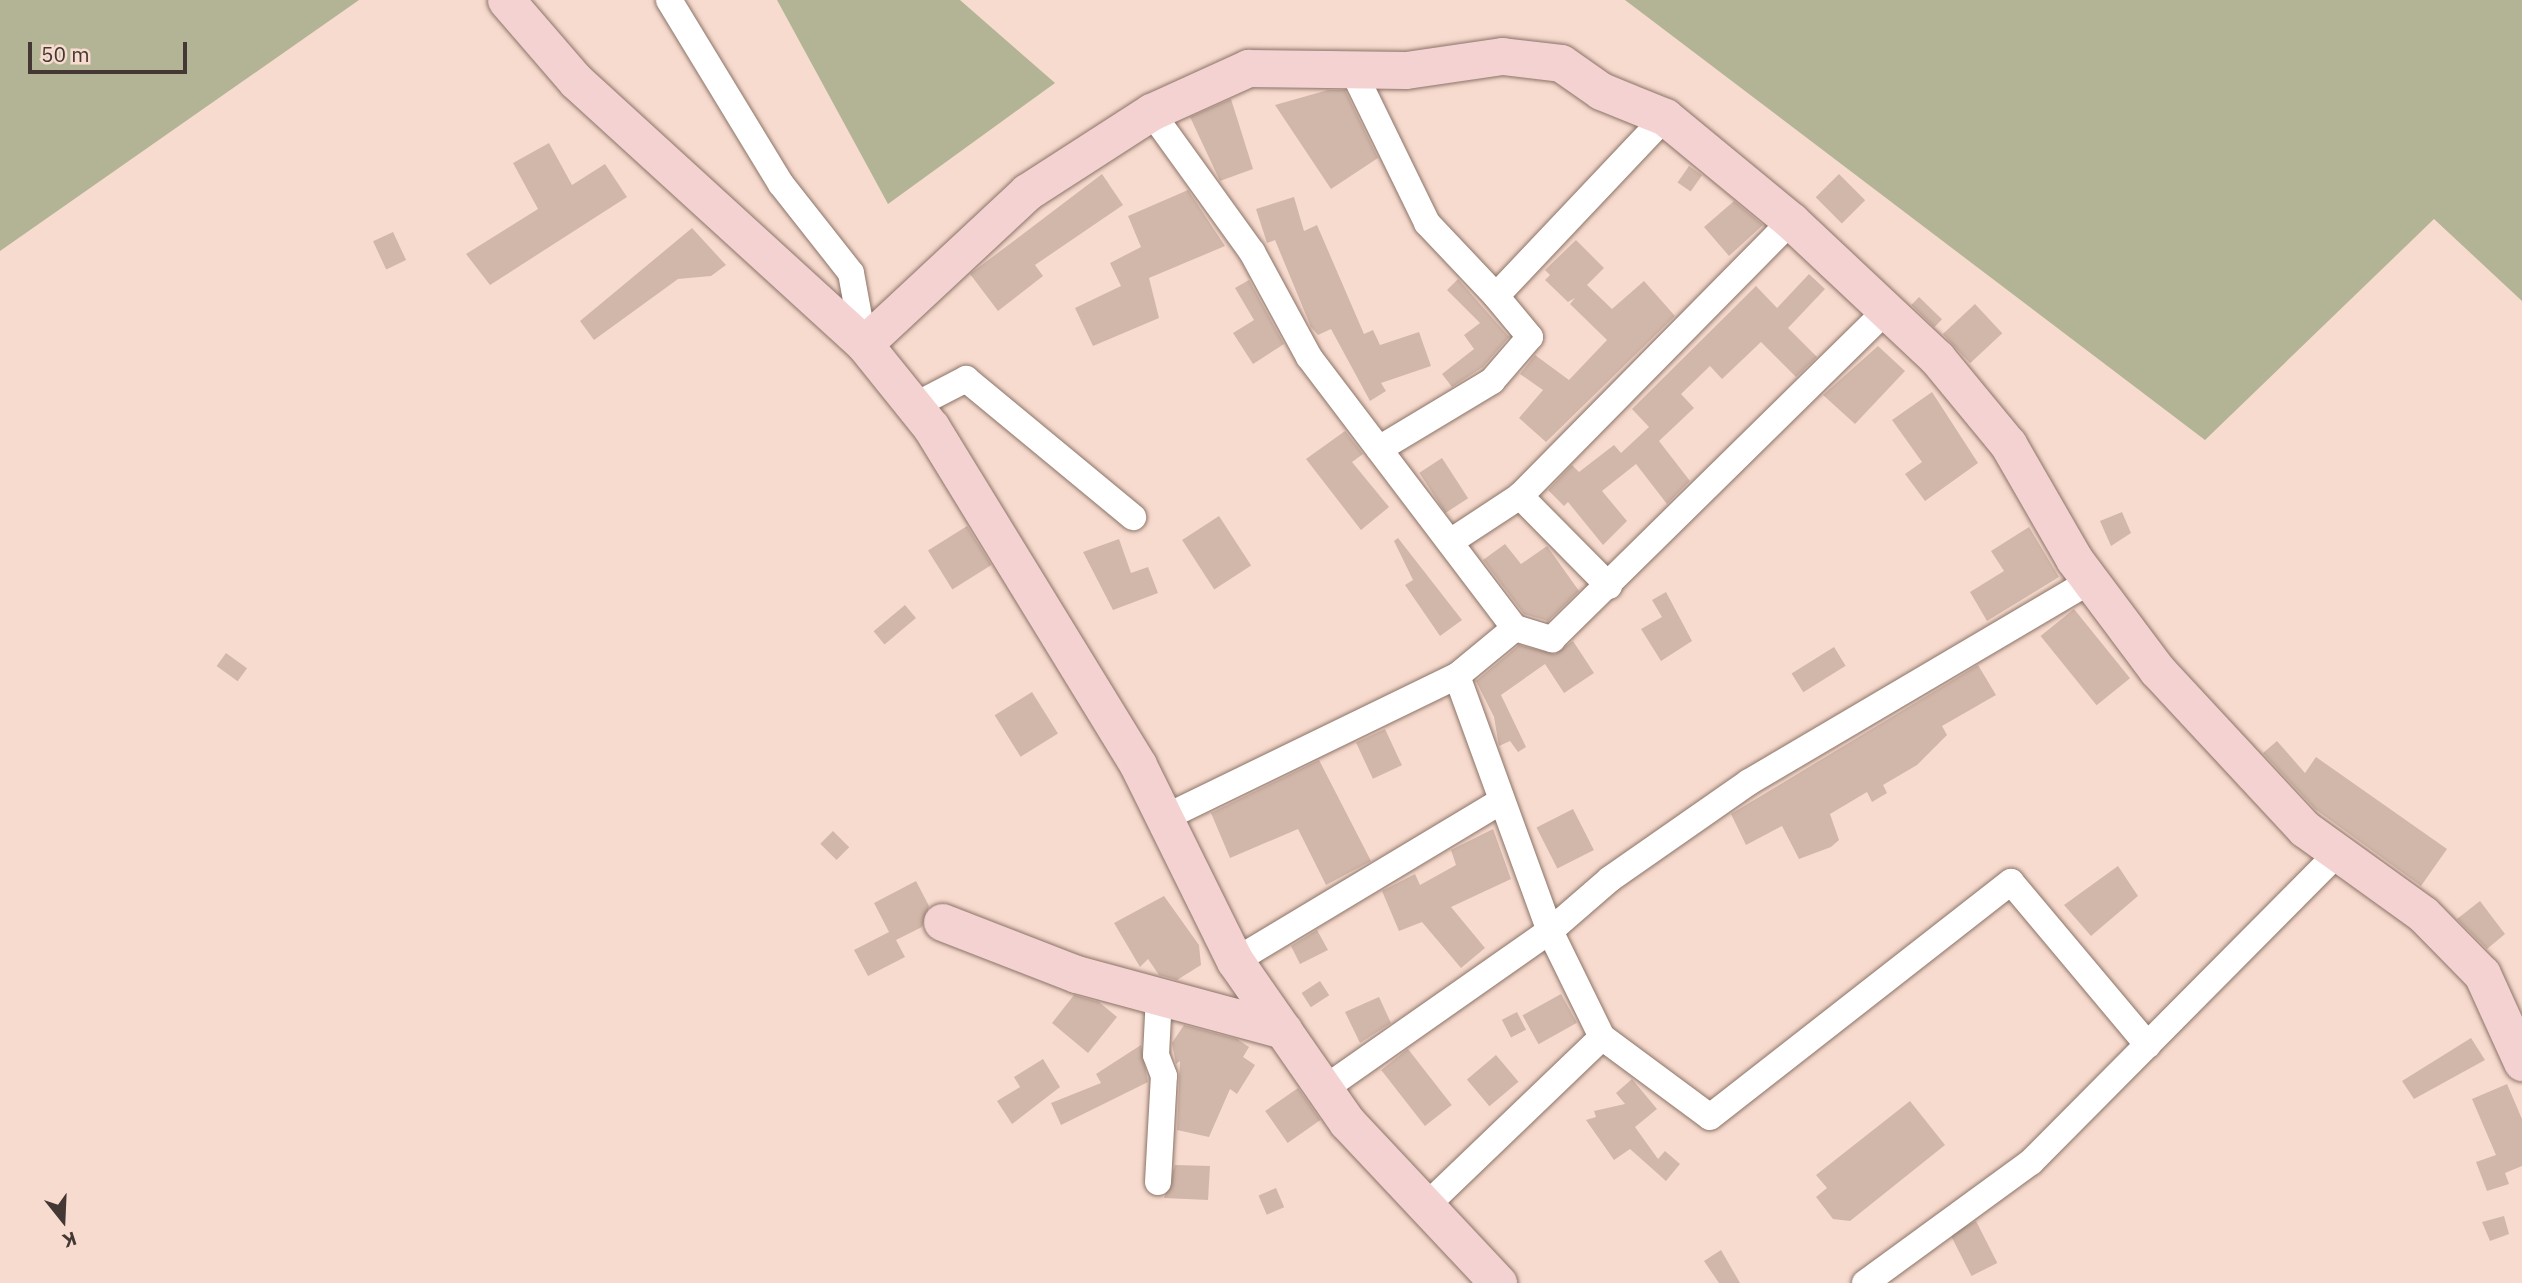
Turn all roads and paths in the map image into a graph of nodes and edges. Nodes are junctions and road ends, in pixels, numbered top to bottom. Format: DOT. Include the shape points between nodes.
graph roads {
  1 [pos="506,0"];
  2 [pos="669,0"];
  3 [pos="1352,69"];
  4 [pos="1151,113"];
  5 [pos="1665,117"];
  6 [pos="1791,221"];
  7 [pos="1496,296"];
  8 [pos="1887,310"];
  9 [pos="864,344"];
  10 [pos="914,406"];
  11 [pos="1379,449"];
  12 [pos="1520,496"];
  13 [pos="1133,517"];
  14 [pos="1450,542"];
  15 [pos="2090,581"];
  16 [pos="1609,586"];
  17 [pos="1515,628"];
  18 [pos="1457,676"];
  19 [pos="1500,803"];
  20 [pos="1162,819"];
  21 [pos="2339,852"];
  22 [pos="942,922"];
  23 [pos="1550,931"];
  24 [pos="1235,961"];
  25 [pos="1159,996"];
  26 [pos="1284,1030"];
  27 [pos="1602,1037"];
  28 [pos="2148,1045"];
  29 [pos="2522,1062"];
  30 [pos="1324,1089"];
  31 [pos="1158,1182"];
  32 [pos="1426,1206"];
  33 [pos="1498,1283"];
  34 [pos="1865,1283"];
  1 -- 9 [label="street" via="576,81"];
  2 -- 9 [label="street" via="781,184 852,273"];
  3 -- 4 [label="street" via="1248,68"];
  3 -- 5 [label="street" via="1406,70 1534,56 1562,63 1601,91"];
  3 -- 7 [label="street" via="1427,223"];
  4 -- 9 [label="street" via="1027,192"];
  4 -- 11 [label="street" via="1252,252 1308,357"];
  5 -- 6 [label="street"];
  5 -- 7 [label="street"];
  6 -- 8 [label="street"];
  6 -- 12 [label="street"];
  7 -- 11 [label="street" via="1530,337 1492,381"];
  8 -- 15 [label="street" via="1937,358 2008,444"];
  8 -- 16 [label="street"];
  9 -- 10 [label="street"];
  10 -- 13 [label="street" via="966,379"];
  10 -- 20 [label="street" via="1038,597 1138,765"];
  11 -- 14 [label="street"];
  12 -- 14 [label="street"];
  12 -- 16 [label="street"];
  14 -- 17 [label="street"];
  15 -- 21 [label="street" via="2157,670 2305,829"];
  15 -- 23 [label="street" via="1749,782 1610,879"];
  16 -- 17 [label="street" via="1552,639"];
  17 -- 18 [label="street"];
  18 -- 19 [label="street"];
  18 -- 20 [label="street"];
  19 -- 23 [label="street"];
  19 -- 24 [label="street"];
  20 -- 24 [label="street"];
  21 -- 28 [label="street"];
  21 -- 29 [label="street" via="2423,914 2482,974"];
  22 -- 25 [label="street" via="1076,974"];
  23 -- 27 [label="street"];
  23 -- 30 [label="street"];
  24 -- 26 [label="street"];
  25 -- 26 [label="street"];
  25 -- 31 [label="street" via="1156,1055 1164,1076"];
  26 -- 30 [label="street"];
  27 -- 28 [label="street" via="1710,1117 2011,882"];
  27 -- 32 [label="street"];
  28 -- 34 [label="street" via="2031,1162"];
  30 -- 32 [label="street"];
  32 -- 33 [label="street"];
}
